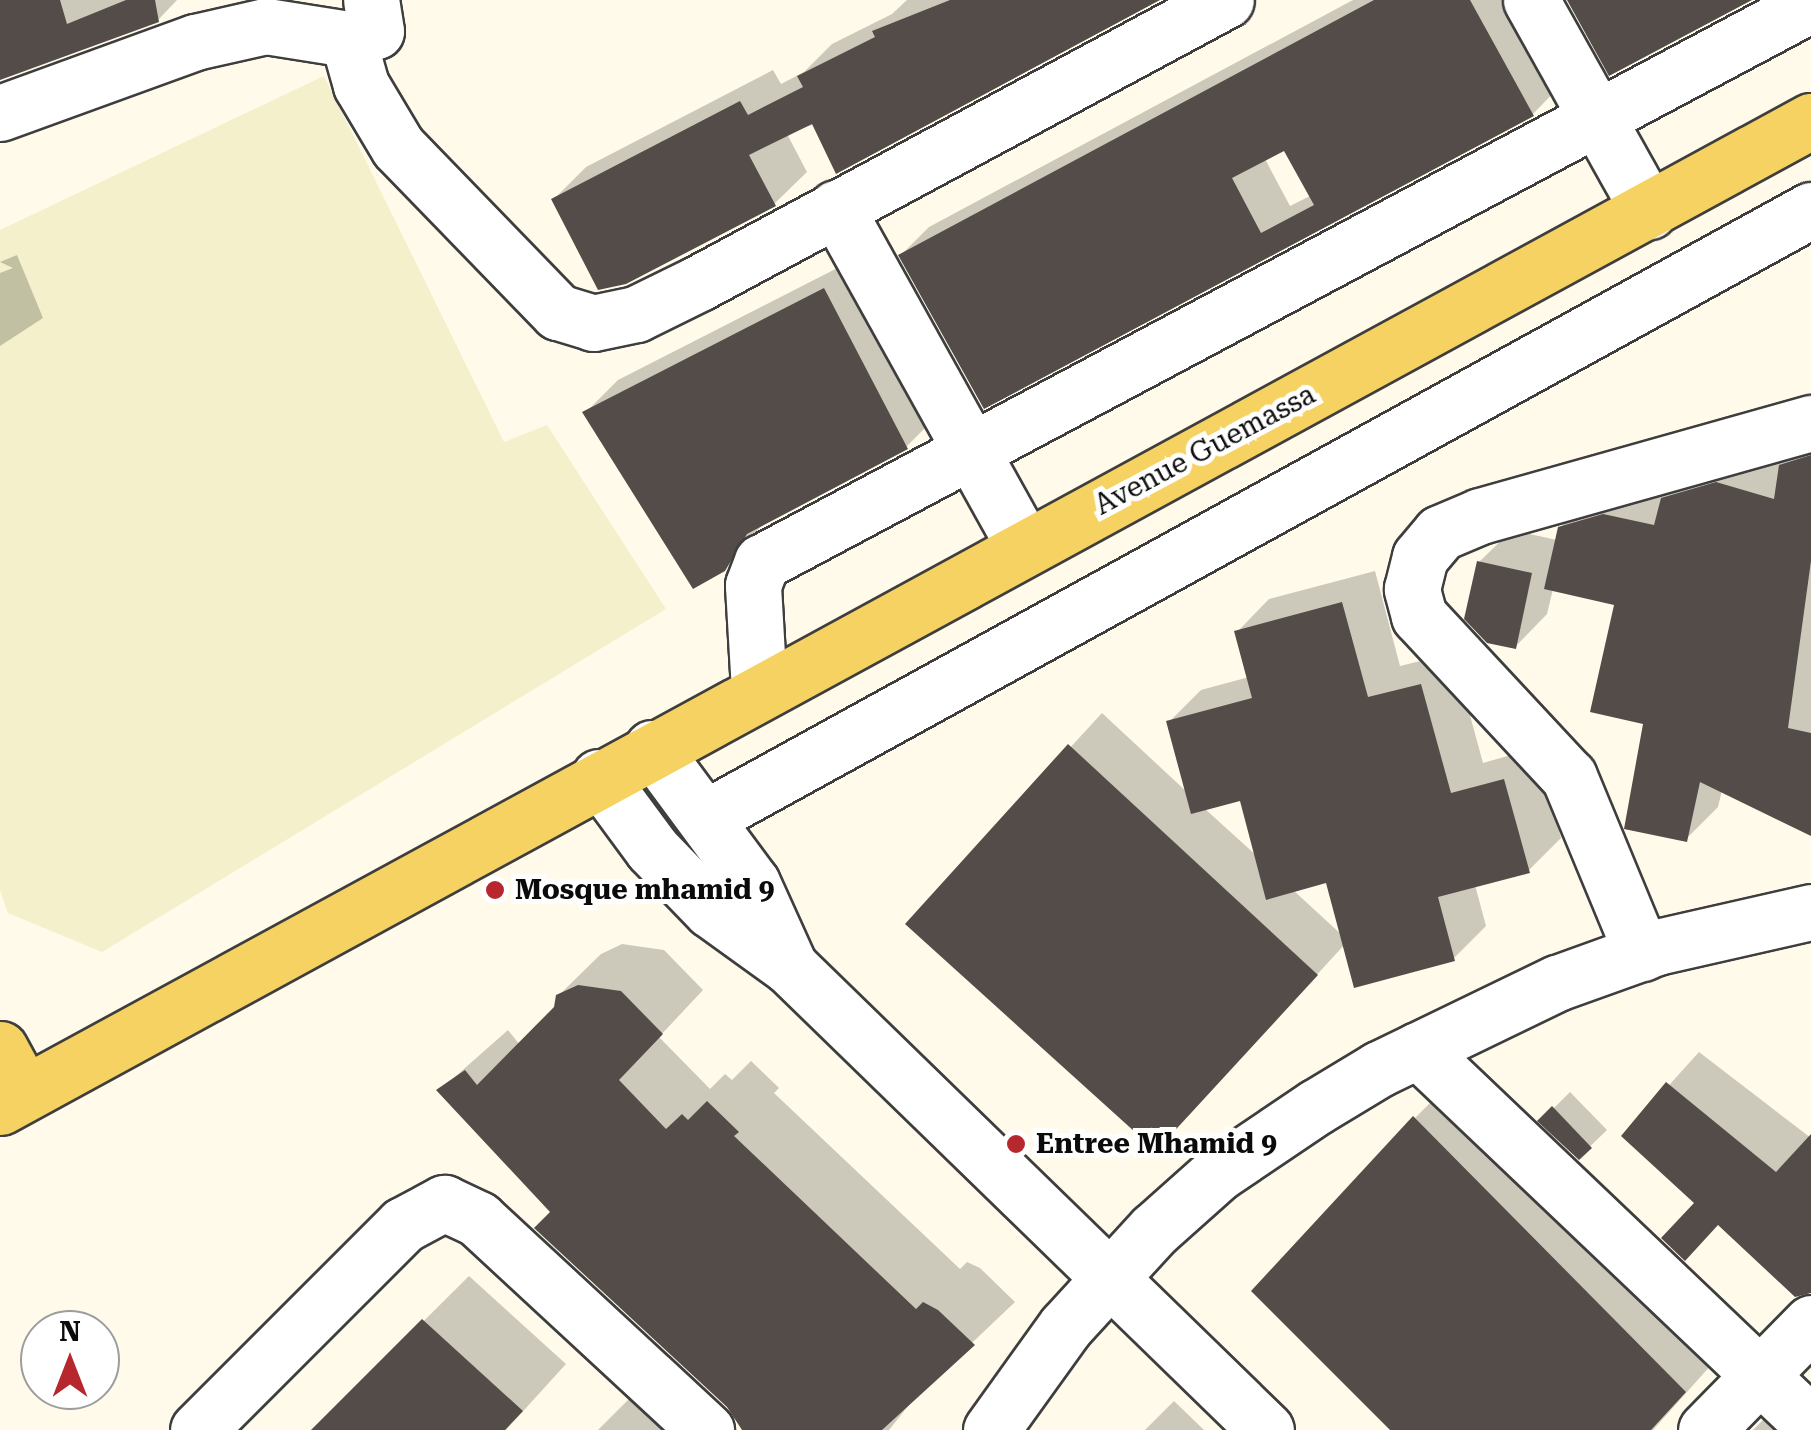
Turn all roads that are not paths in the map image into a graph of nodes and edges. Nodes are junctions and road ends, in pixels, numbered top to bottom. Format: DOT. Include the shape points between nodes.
graph roads {
  1 [pos="1226,0"];
  2 [pos="1531,0"];
  3 [pos="1811,4"];
  4 [pos="359,20"];
  5 [pos="188,21"];
  6 [pos="0,114"];
  7 [pos="1596,120"];
  8 [pos="1811,121"];
  9 [pos="836,208"];
  10 [pos="1649,210"];
  11 [pos="1811,210"];
  12 [pos="1811,422"];
  13 [pos="970,456"];
  14 [pos="1025,547"];
  15 [pos="759,690"];
  16 [pos="652,748"];
  17 [pos="599,777"];
  18 [pos="705,818"];
  19 [pos="1811,912"];
  20 [pos="1642,953"];
  21 [pos="790,967"];
  22 [pos="1418,1050"];
  23 [pos="8,1083"];
  24 [pos="1109,1280"];
  25 [pos="1811,1324"];
  26 [pos="1757,1376"];
  27 [pos="1811,1424"];
  28 [pos="198,1430"];
  29 [pos="706,1430"];
  30 [pos="991,1430"];
  31 [pos="1266,1430"];
  32 [pos="1706,1430"];
  1 -- 9 [label="street"];
  2 -- 7 [label="street"];
  3 -- 7 [label="street"];
  4 -- 5 [label="street" via="266,26"];
  4 -- 9 [label="street" via="362,85 398,146 558,312 592,323 636,314"];
  5 -- 6 [label="street"];
  7 -- 10 [label="street"];
  7 -- 13 [label="street"];
  8 -- 10 [label="main road, Avenue Guemassa"];
  9 -- 13 [label="street"];
  10 -- 14 [label="main road, Avenue Guemassa"];
  11 -- 18 [label="street"];
  12 -- 20 [label="street" via="1480,516 1440,533 1420,557 1412,588 1419,616 1570,777"];
  13 -- 14 [label="street"];
  13 -- 15 [label="street" via="762,562 753,585"];
  14 -- 15 [label="main road, Avenue Guemassa"];
  15 -- 16 [label="main road, Avenue Guemassa"];
  16 -- 17 [label="main road, Avenue Guemassa"];
  16 -- 18 [label="street"];
  17 -- 21 [label="street" via="652,849 710,910"];
  17 -- 23 [label="main road, Avenue Guemassa"];
  18 -- 21 [label="street" via="752,884"];
  19 -- 20 [label="street"];
  20 -- 22 [label="street" via="1557,984"];
  21 -- 24 [label="street"];
  22 -- 24 [label="street" via="1316,1107 1218,1174"];
  22 -- 26 [label="street"];
  24 -- 30 [label="street" via="1065,1327"];
  24 -- 31 [label="street"];
  25 -- 26 [label="street"];
  26 -- 27 [label="street"];
  26 -- 32 [label="street"];
  28 -- 29 [label="street" via="404,1225 444,1203 478,1219"];
}
